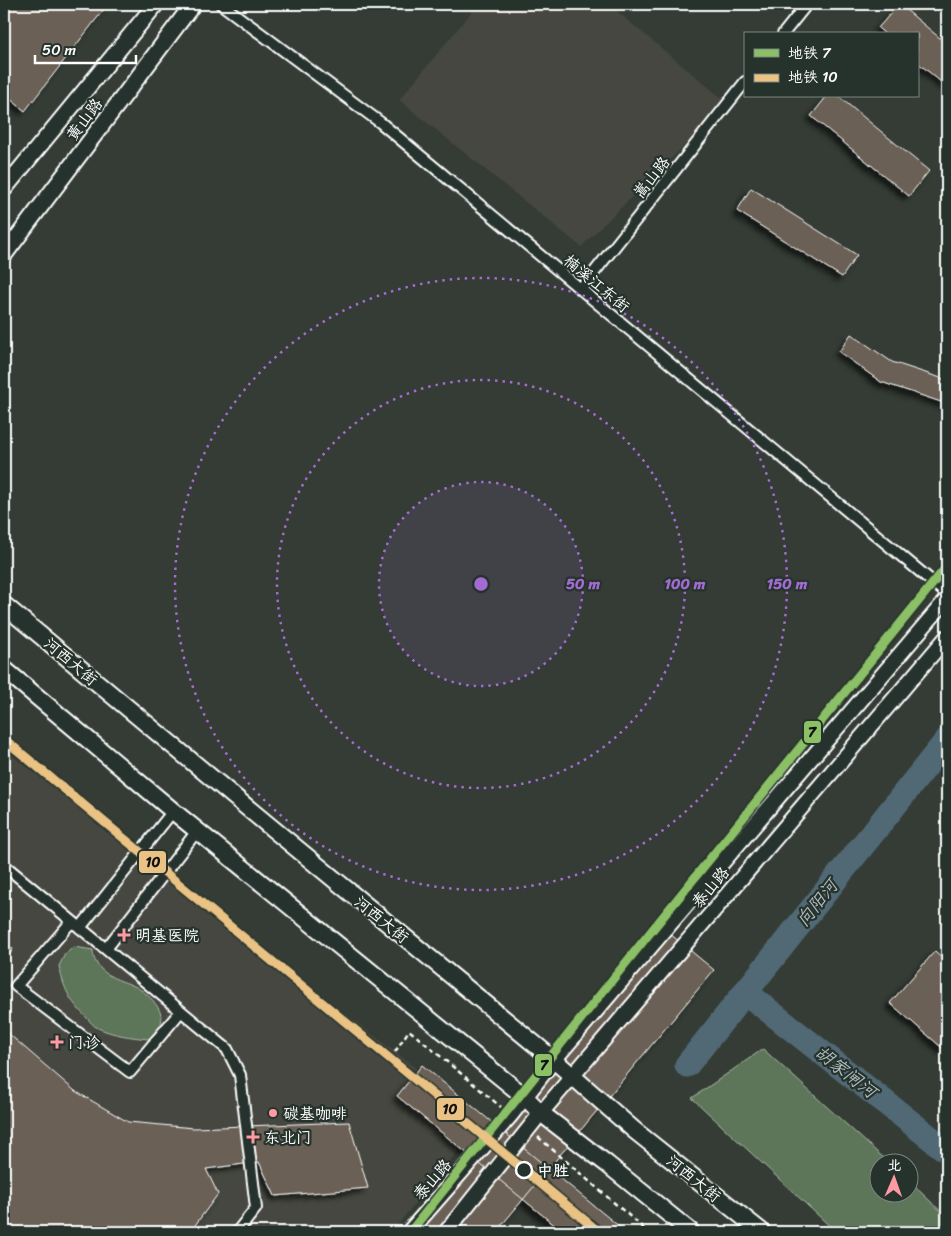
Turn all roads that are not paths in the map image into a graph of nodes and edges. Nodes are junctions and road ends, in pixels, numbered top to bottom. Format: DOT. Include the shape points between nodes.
graph roads {
  1 [pos="156,4"];
  2 [pos="193,4"];
  3 [pos="221,4"];
  4 [pos="807,4"];
  5 [pos="785,32"];
  6 [pos="744,83"];
  7 [pos="4,189"];
  8 [pos="4,255"];
  9 [pos="581,289"];
  10 [pos="947,594"];
  11 [pos="947,599"];
  12 [pos="4,605"];
  13 [pos="947,637"];
  14 [pos="4,669"];
  15 [pos="173,811"];
  16 [pos="197,830"];
  17 [pos="4,865"];
  18 [pos="72,921"];
  19 [pos="80,928"];
  20 [pos="106,949"];
  21 [pos="181,1011"];
  22 [pos="554,1060"];
  23 [pos="572,1076"];
  24 [pos="525,1097"];
  25 [pos="541,1113"];
  26 [pos="238,1232"];
  27 [pos="409,1232"];
  28 [pos="446,1232"];
  29 [pos="692,1232"];
  30 [pos="762,1232"];
  1 -- 7 [label="main road, 黄山路"];
  2 -- 8 [label="main road, 黄山路"];
  3 -- 9 [label="street, 楠溪江东街" via="381,123"];
  4 -- 5 [label="street"];
  6 -- 9 [label="street, 嵩山路"];
  9 -- 10 [label="street, 楠溪江东街"];
  11 -- 22 [label="street, 泰山路"];
  12 -- 22 [label="main road, 河西大街"];
  13 -- 23 [label="street, 泰山路"];
  14 -- 15 [label="main road"];
  15 -- 16 [label="main road"];
  15 -- 19 [label="street"];
  16 -- 20 [label="street"];
  16 -- 24 [label="main road"];
  17 -- 18 [label="street"];
  18 -- 19 [label="street"];
  18 -- 21 [label="street" via="16,986 130,1072"];
  19 -- 20 [label="street"];
  20 -- 21 [label="street"];
  21 -- 26 [label="street" via="227,1049 240,1075 256,1208"];
  22 -- 23 [label="main road, 河西大街"];
  22 -- 24 [label="street, 泰山路"];
  23 -- 25 [label="street, 泰山路"];
  23 -- 30 [label="main road, 河西大街"];
  24 -- 25 [label="main road"];
  24 -- 27 [label="street, 泰山路"];
  25 -- 28 [label="street, 泰山路"];
  25 -- 29 [label="main road"];
}
